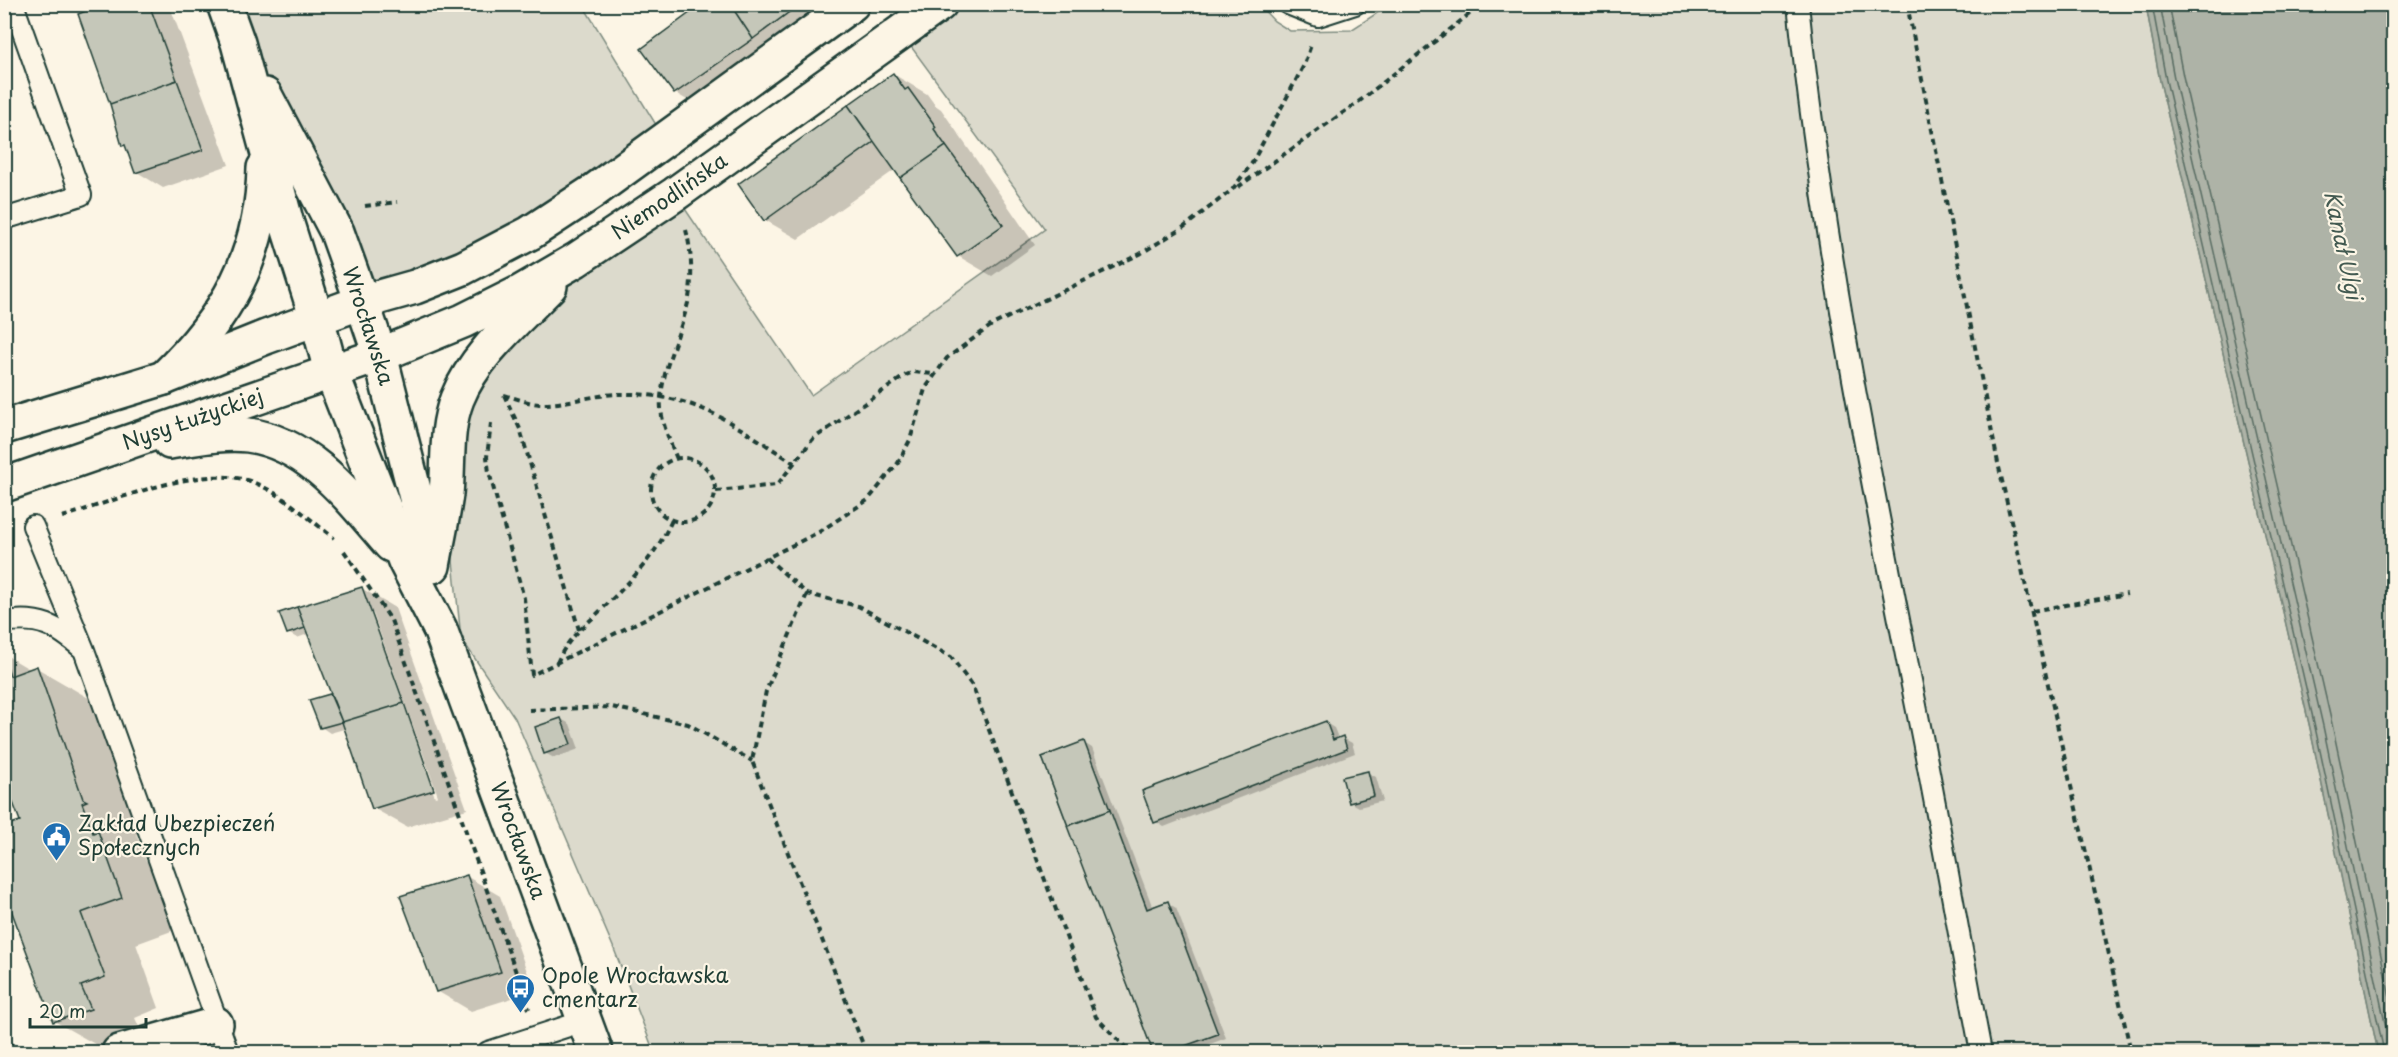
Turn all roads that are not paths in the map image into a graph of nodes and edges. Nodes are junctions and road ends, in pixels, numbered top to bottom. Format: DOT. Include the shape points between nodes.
graph roads {
  1 [pos="13,4"];
  2 [pos="224,4"];
  3 [pos="852,4"];
  4 [pos="940,4"];
  5 [pos="1288,4"];
  6 [pos="1355,4"];
  7 [pos="1798,4"];
  8 [pos="238,43"];
  9 [pos="265,145"];
  10 [pos="4,219"];
  11 [pos="576,260"];
  12 [pos="362,302"];
  13 [pos="317,319"];
  14 [pos="380,355"];
  15 [pos="331,371"];
  16 [pos="164,378"];
  17 [pos="4,427"];
  18 [pos="103,451"];
  19 [pos="4,485"];
  20 [pos="33,526"];
  21 [pos="419,563"];
  22 [pos="4,622"];
  23 [pos="84,650"];
  24 [pos="584,1021"];
  25 [pos="222,1038"];
  26 [pos="119,1053"];
  27 [pos="488,1053"];
  28 [pos="596,1053"];
  29 [pos="1981,1053"];
  1 -- 10 [label="lane" via="81,195"];
  2 -- 8 [label="main road, Wrocławska"];
  3 -- 12 [label="main road" via="653,151 530,233 432,281"];
  4 -- 11 [label="main road, Niemodlińska" via="690,184"];
  5 -- 6 [label="lane" via="1318,16"];
  7 -- 29 [label="lane" via="1808,99 1866,457"];
  8 -- 9 [label="main road, Wrocławska"];
  8 -- 12 [label="main road, Wrocławska" via="337,232"];
  9 -- 13 [label="main road, Wrocławska"];
  9 -- 16 [label="main road" via="264,185 249,259 218,318"];
  11 -- 14 [label="main road, Niemodlińska" via="464,321"];
  11 -- 21 [label="main road" via="491,347 458,398 450,422 446,494"];
  12 -- 13 [label="main road"];
  12 -- 14 [label="main road, Wrocławska"];
  13 -- 15 [label="main road, Wrocławska"];
  13 -- 16 [label="main road"];
  14 -- 15 [label="main road, Nysy Łużyckiej"];
  14 -- 21 [label="main road, Wrocławska"];
  15 -- 18 [label="main road, Nysy Łużyckiej"];
  15 -- 21 [label="main road, Wrocławska"];
  16 -- 17 [label="main road"];
  18 -- 19 [label="main road, Nysy Łużyckiej"];
  18 -- 21 [label="main road" via="224,434 274,441 318,467"];
  20 -- 23 [label="lane"];
  21 -- 24 [label="main road, Wrocławska"];
  22 -- 23 [label="lane" via="36,621 58,628"];
  23 -- 25 [label="lane"];
  24 -- 27 [label="lane"];
  24 -- 28 [label="main road, Wrocławska"];
  25 -- 26 [label="main road"];
}
